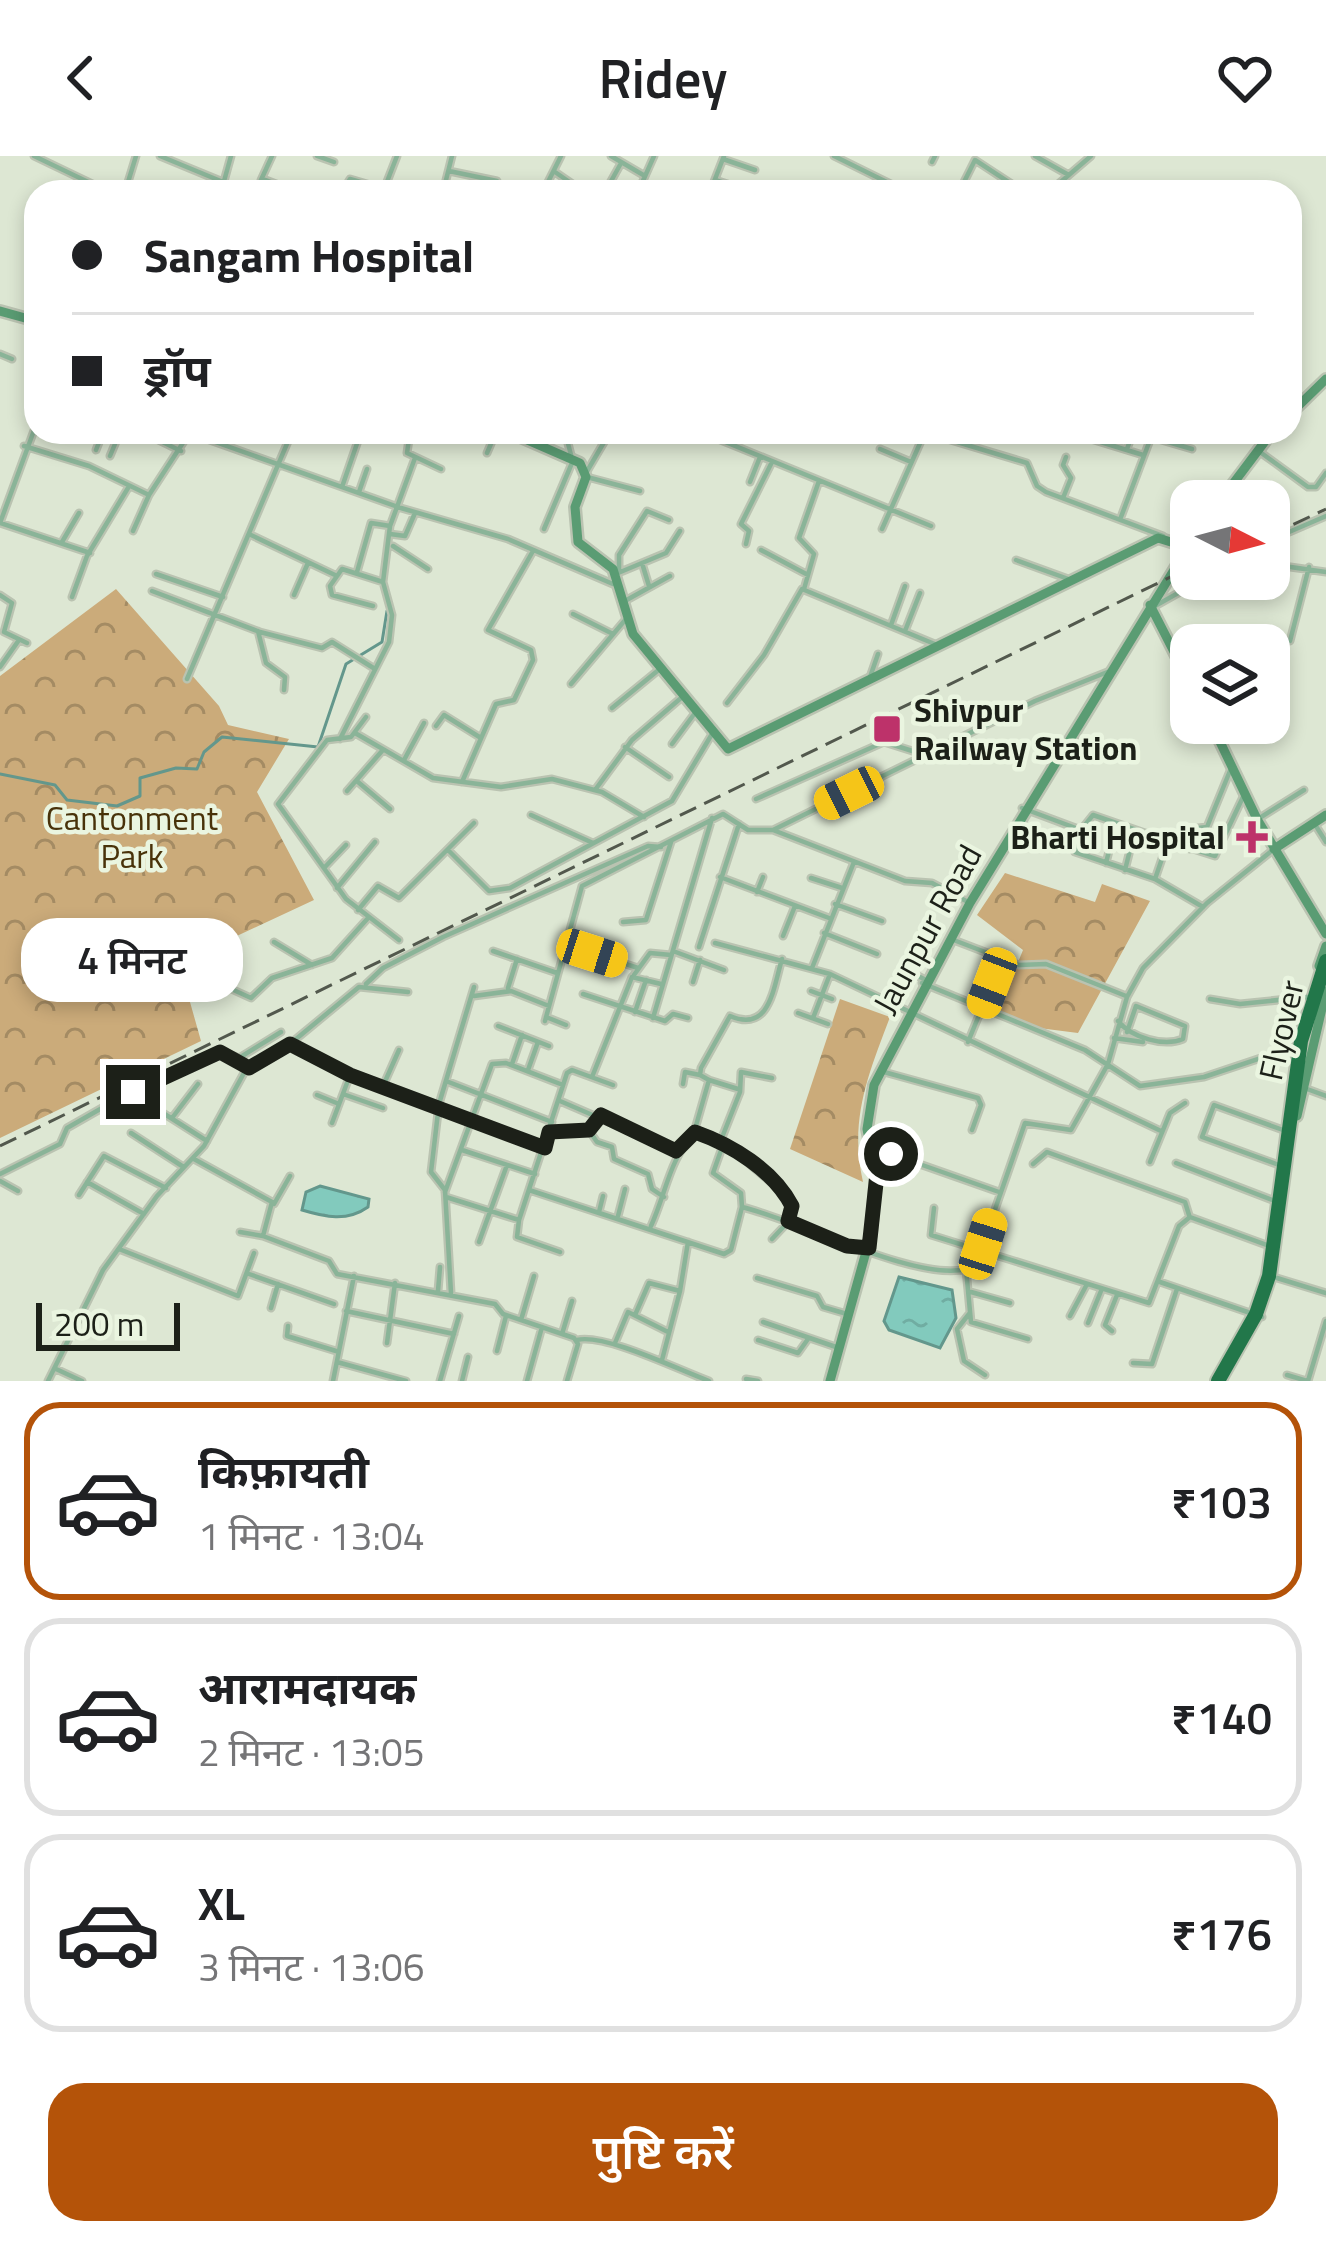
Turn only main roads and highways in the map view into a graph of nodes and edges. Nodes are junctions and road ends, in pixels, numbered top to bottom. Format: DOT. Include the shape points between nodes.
graph roads {
  1 [pos="1326,961"];
  2 [pos="1326,979"];
  3 [pos="1294,1114"];
  4 [pos="1259,1315"];
  5 [pos="1223,1381"];
  1 -- 3 [label="highway, Flyover" via="1304,1026"];
  2 -- 3 [label="highway, Flyover"];
  3 -- 4 [label="highway"];
  3 -- 4 [label="highway" via="1276,1278"];
  4 -- 5 [label="highway"];
}
